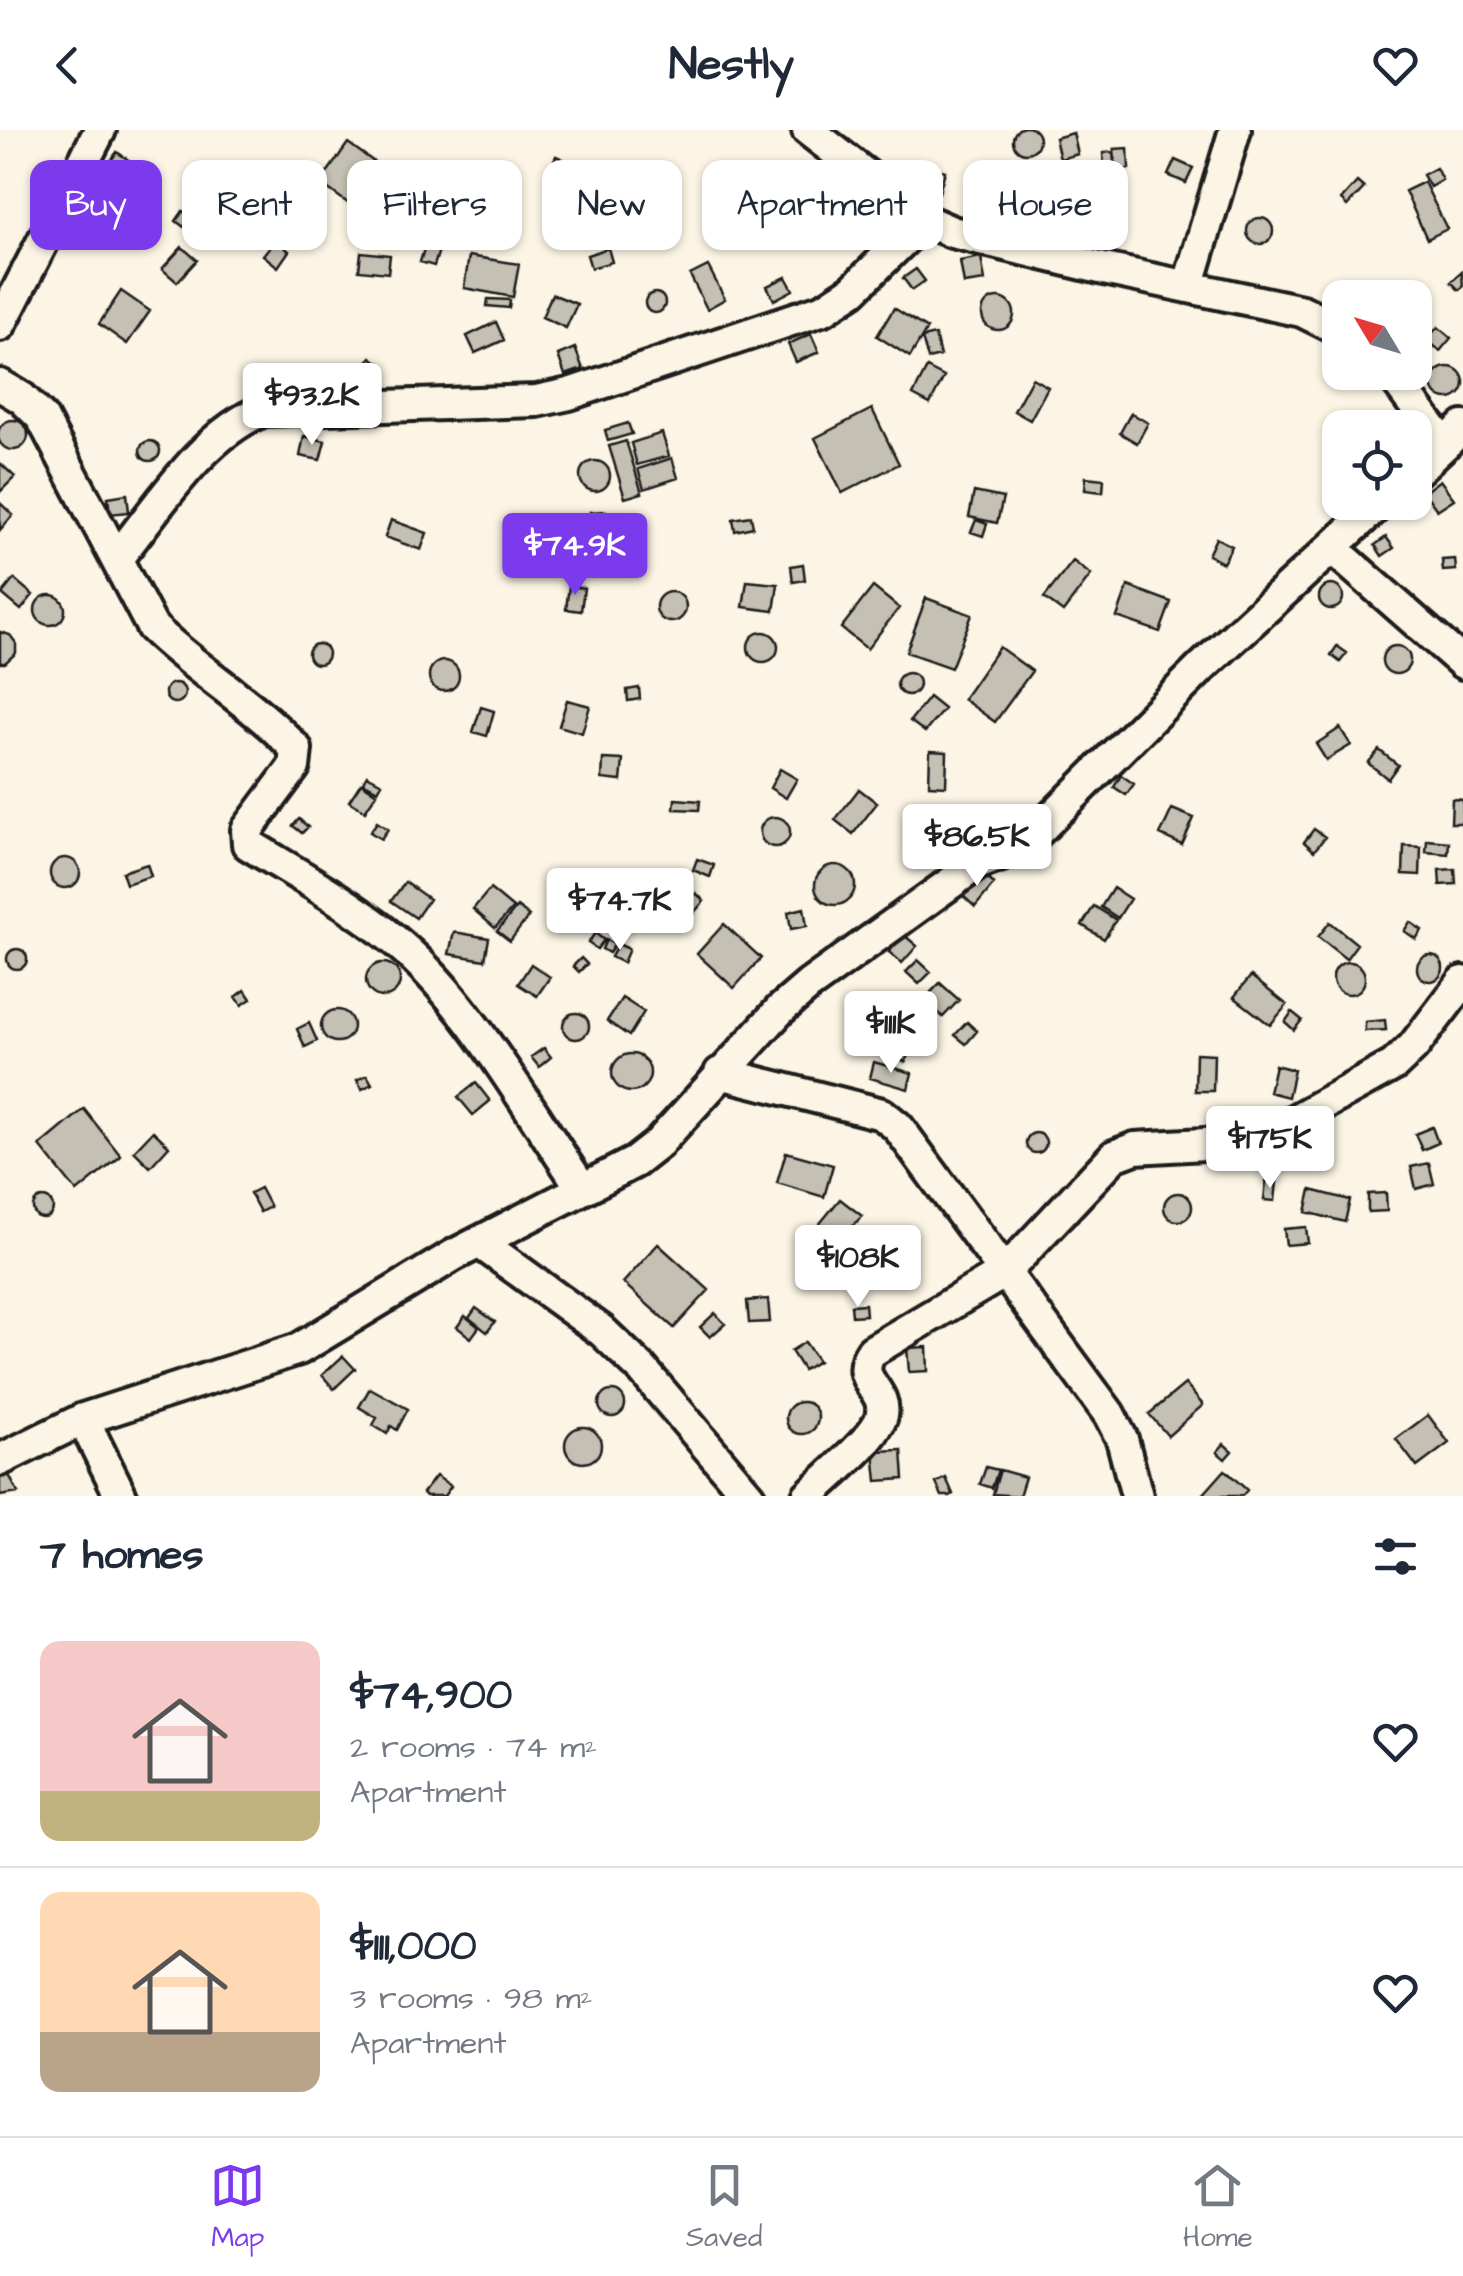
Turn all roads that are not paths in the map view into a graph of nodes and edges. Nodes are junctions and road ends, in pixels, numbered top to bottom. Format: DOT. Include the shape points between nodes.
graph roads {
  1 [pos="100,130"];
  2 [pos="808,130"];
  3 [pos="1235,130"];
  4 [pos="847,160"];
  5 [pos="943,228"];
  6 [pos="894,250"];
  7 [pos="1188,287"];
  8 [pos="1322,321"];
  9 [pos="0,326"];
  10 [pos="0,385"];
  11 [pos="1408,390"];
  12 [pos="1454,436"];
  13 [pos="1432,456"];
  14 [pos="1362,520"];
  15 [pos="1332,548"];
  16 [pos="117,558"];
  17 [pos="1463,663"];
  18 [pos="1463,982"];
  19 [pos="720,1073"];
  20 [pos="582,1188"];
  21 [pos="480,1242"];
  22 [pos="1004,1272"];
  23 [pos="83,1419"];
  24 [pos="0,1460"];
  25 [pos="120,1496"];
  26 [pos="749,1496"];
  27 [pos="808,1496"];
  28 [pos="1137,1496"];
  1 -- 9 [label="street"];
  2 -- 4 [label="street"];
  3 -- 7 [label="street"];
  5 -- 7 [label="street"];
  6 -- 16 [label="street" via="824,309 569,394 537,401 264,410 214,439"];
  7 -- 8 [label="street"];
  10 -- 16 [label="street" via="42,418"];
  11 -- 12 [label="street"];
  12 -- 13 [label="street"];
  14 -- 15 [label="street"];
  15 -- 17 [label="street"];
  15 -- 19 [label="street" via="1036,834 977,864 808,985"];
  16 -- 20 [label="street" via="152,627 296,749 294,767 247,830 248,844 364,916 449,993"];
  18 -- 22 [label="street" via="1394,1065 1257,1142 1135,1148 1114,1156"];
  19 -- 20 [label="street" via="658,1144"];
  19 -- 22 [label="street" via="882,1114"];
  20 -- 21 [label="street"];
  21 -- 23 [label="street" via="300,1349"];
  21 -- 26 [label="street" via="602,1331"];
  22 -- 27 [label="street" via="872,1351 864,1372 882,1402 882,1416"];
  22 -- 28 [label="street" via="1109,1414"];
  23 -- 24 [label="street"];
  23 -- 25 [label="street"];
}
